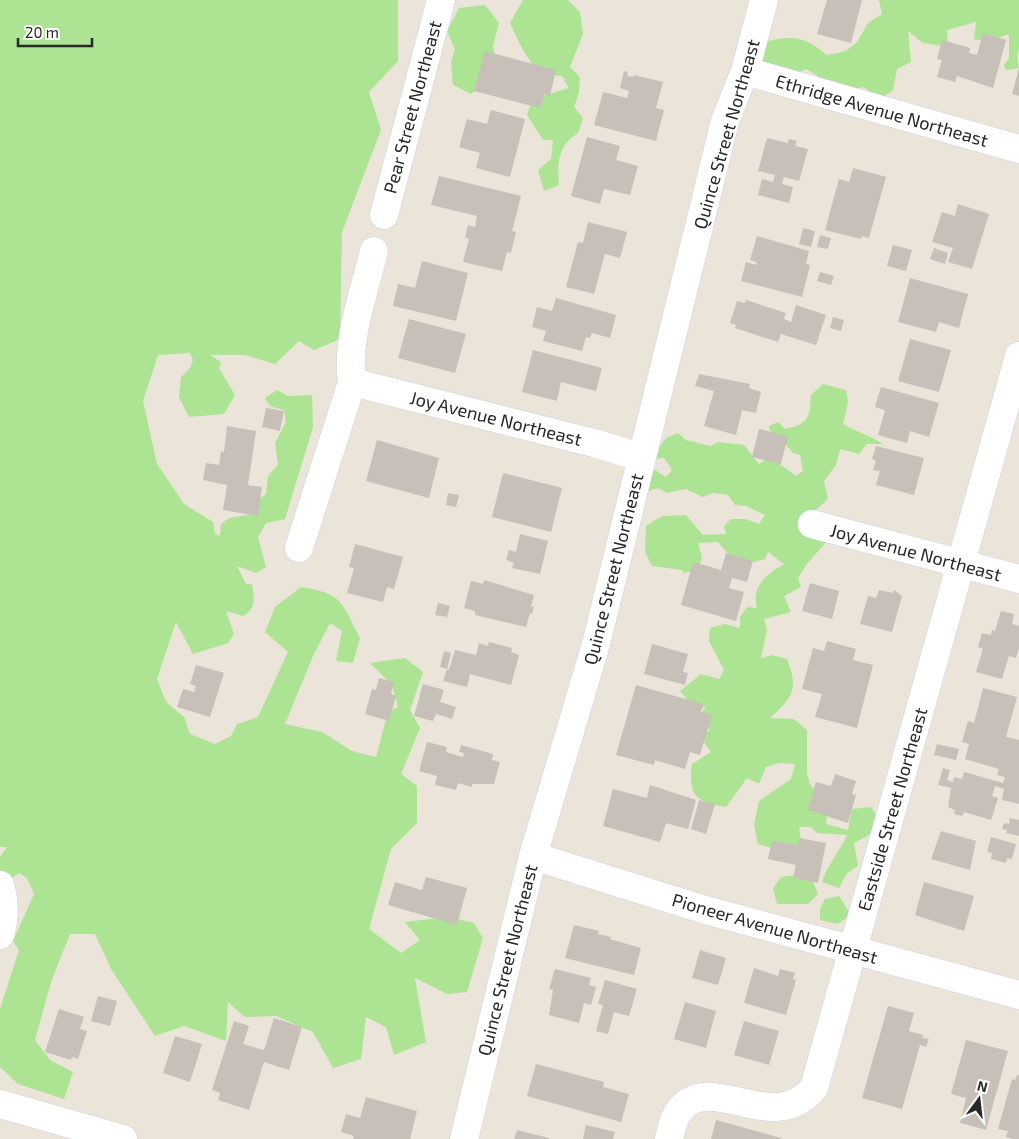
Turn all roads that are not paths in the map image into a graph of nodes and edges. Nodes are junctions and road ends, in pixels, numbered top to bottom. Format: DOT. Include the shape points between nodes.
graph roads {
  1 [pos="441,0"];
  2 [pos="764,0"];
  3 [pos="744,71"];
  4 [pos="1019,150"];
  5 [pos="384,215"];
  6 [pos="374,251"];
  7 [pos="1019,356"];
  8 [pos="352,382"];
  9 [pos="640,457"];
  10 [pos="812,524"];
  11 [pos="299,548"];
  12 [pos="961,564"];
  13 [pos="1019,579"];
  14 [pos="533,856"];
  15 [pos="0,884"];
  16 [pos="0,935"];
  17 [pos="852,949"];
  18 [pos="1019,994"];
  19 [pos="0,1104"];
  20 [pos="123,1139"];
  21 [pos="464,1139"];
  22 [pos="669,1139"];
  1 -- 5 [label="street, Pear Street Northeast"];
  2 -- 3 [label="street, Quince Street Northeast"];
  3 -- 4 [label="street, Ethridge Avenue Northeast"];
  3 -- 9 [label="street, Quince Street Northeast" via="725,121"];
  6 -- 8 [label="street" via="351,346"];
  7 -- 12 [label="street, Eastside Street Northeast"];
  8 -- 9 [label="street, Joy Avenue Northeast"];
  8 -- 11 [label="street"];
  9 -- 14 [label="street, Quince Street Northeast" via="596,644"];
  10 -- 12 [label="street, Joy Avenue Northeast"];
  12 -- 13 [label="street, Joy Avenue Northeast"];
  12 -- 17 [label="street, Eastside Street Northeast"];
  14 -- 17 [label="street, Pioneer Avenue Northeast" via="702,909"];
  14 -- 21 [label="street, Quince Street Northeast"];
  15 -- 16 [label="street" via="5,918"];
  17 -- 18 [label="street, Pioneer Avenue Northeast"];
  17 -- 22 [label="street, Eastside Street Northeast" via="814,1088 806,1099 793,1109 766,1113 699,1098 689,1101 677,1114"];
  19 -- 20 [label="street"];
}
